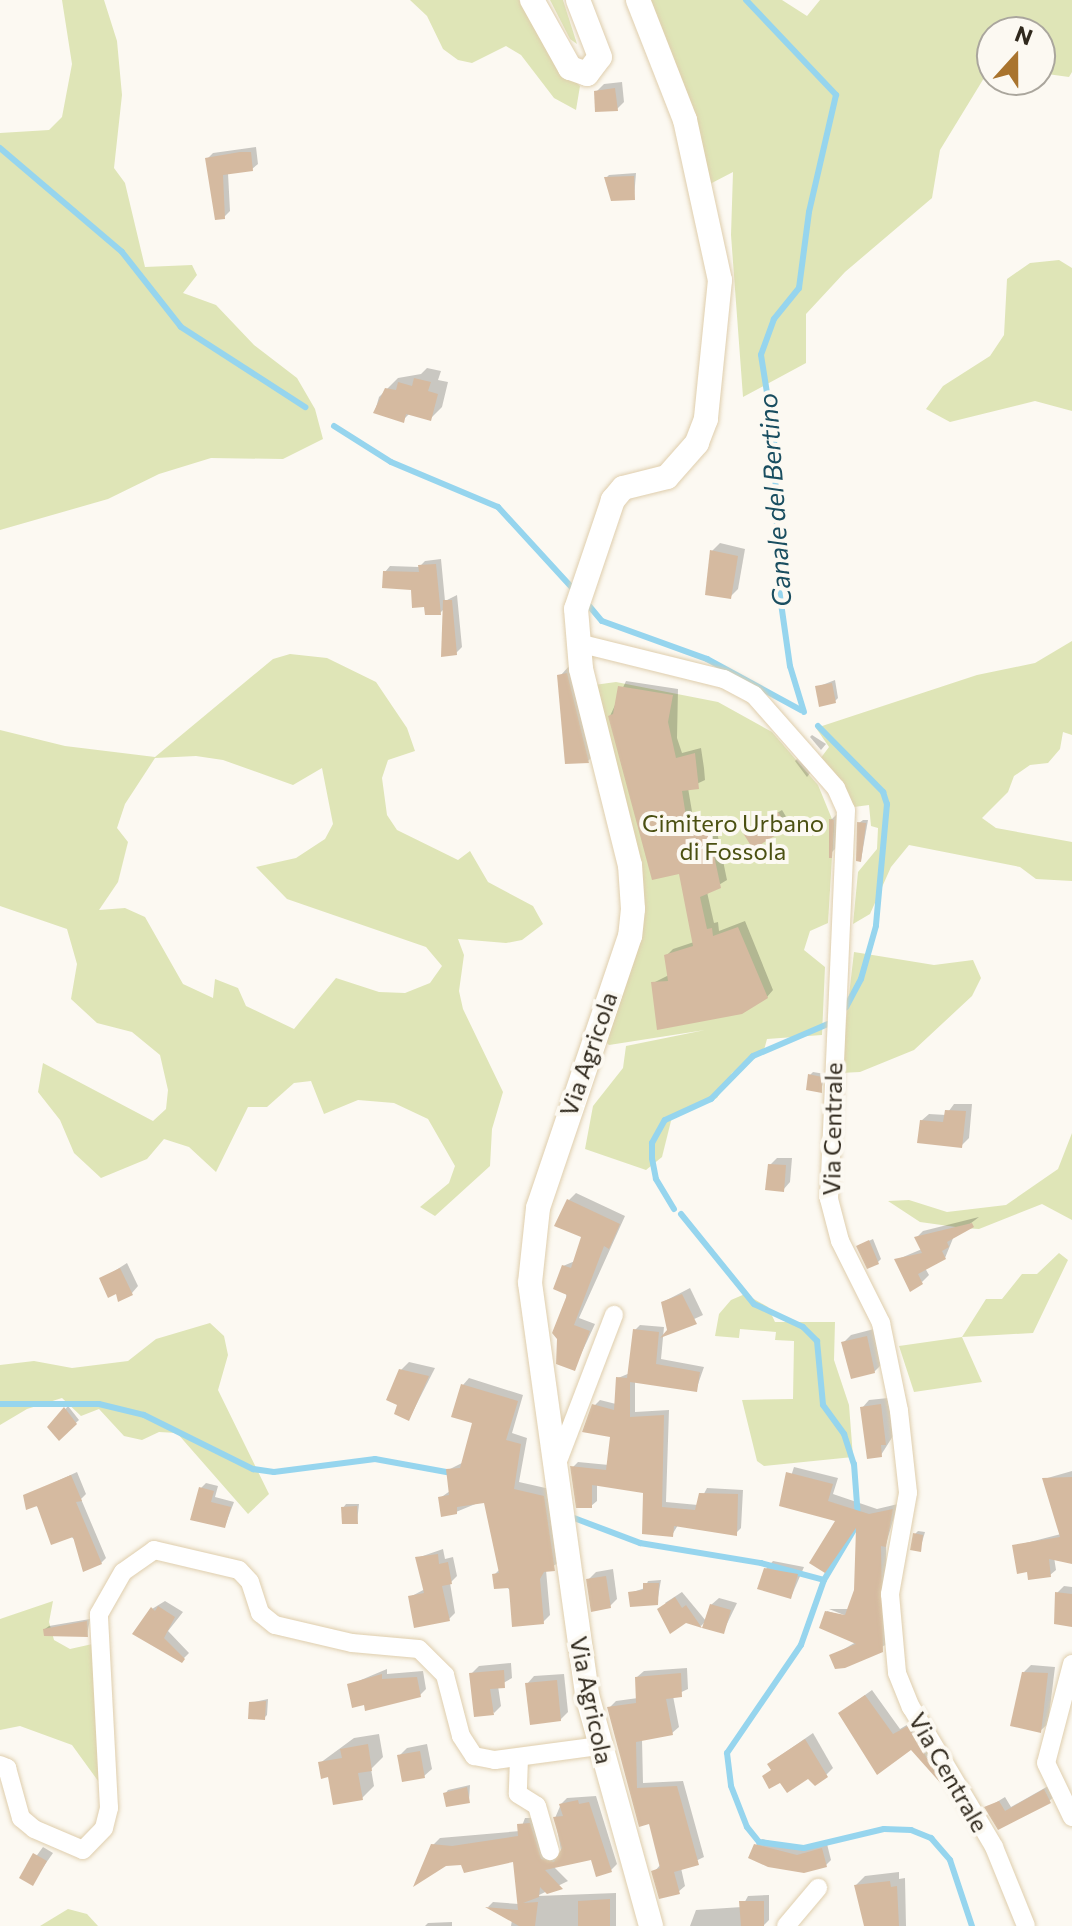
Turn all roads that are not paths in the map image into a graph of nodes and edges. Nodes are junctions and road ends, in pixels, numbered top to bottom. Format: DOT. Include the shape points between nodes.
graph roads {
  1 [pos="532,0"];
  2 [pos="578,0"];
  3 [pos="638,0"];
  4 [pos="578,643"];
  5 [pos="614,1315"];
  6 [pos="555,1469"];
  7 [pos="1072,1664"];
  8 [pos="598,1746"];
  9 [pos="519,1758"];
  10 [pos="0,1765"];
  11 [pos="1072,1817"];
  12 [pos="550,1851"];
  13 [pos="818,1888"];
  14 [pos="651,1926"];
  15 [pos="786,1926"];
  16 [pos="1026,1926"];
  1 -- 2 [label="street" via="570,68 587,74 600,57"];
  3 -- 4 [label="street, Via Agricola" via="685,120 720,280 712,371 697,443 667,477 623,488 613,500 576,609"];
  4 -- 6 [label="street, Via Agricola" via="630,865 633,909 630,936 531,1237 530,1283"];
  4 -- 16 [label="street, Via Centrale" via="724,679 754,695 836,788 849,823 828,1164 832,1220 881,1323 905,1454 908,1493 890,1594 897,1673 994,1847"];
  5 -- 6 [label="street, Via Agricola"];
  6 -- 8 [label="street, Via Agricola"];
  7 -- 11 [label="street" via="1046,1763"];
  8 -- 9 [label="street"];
  8 -- 14 [label="street, Via Agricola"];
  9 -- 10 [label="street" via="474,1756 466,1747 445,1675 419,1649 352,1643 275,1625 260,1613 250,1582 239,1570 154,1550 123,1572 99,1614 109,1808 104,1828 83,1850 34,1829 21,1818 7,1768"];
  9 -- 12 [label="street" via="518,1794 537,1806"];
  13 -- 15 [label="street"];
}
